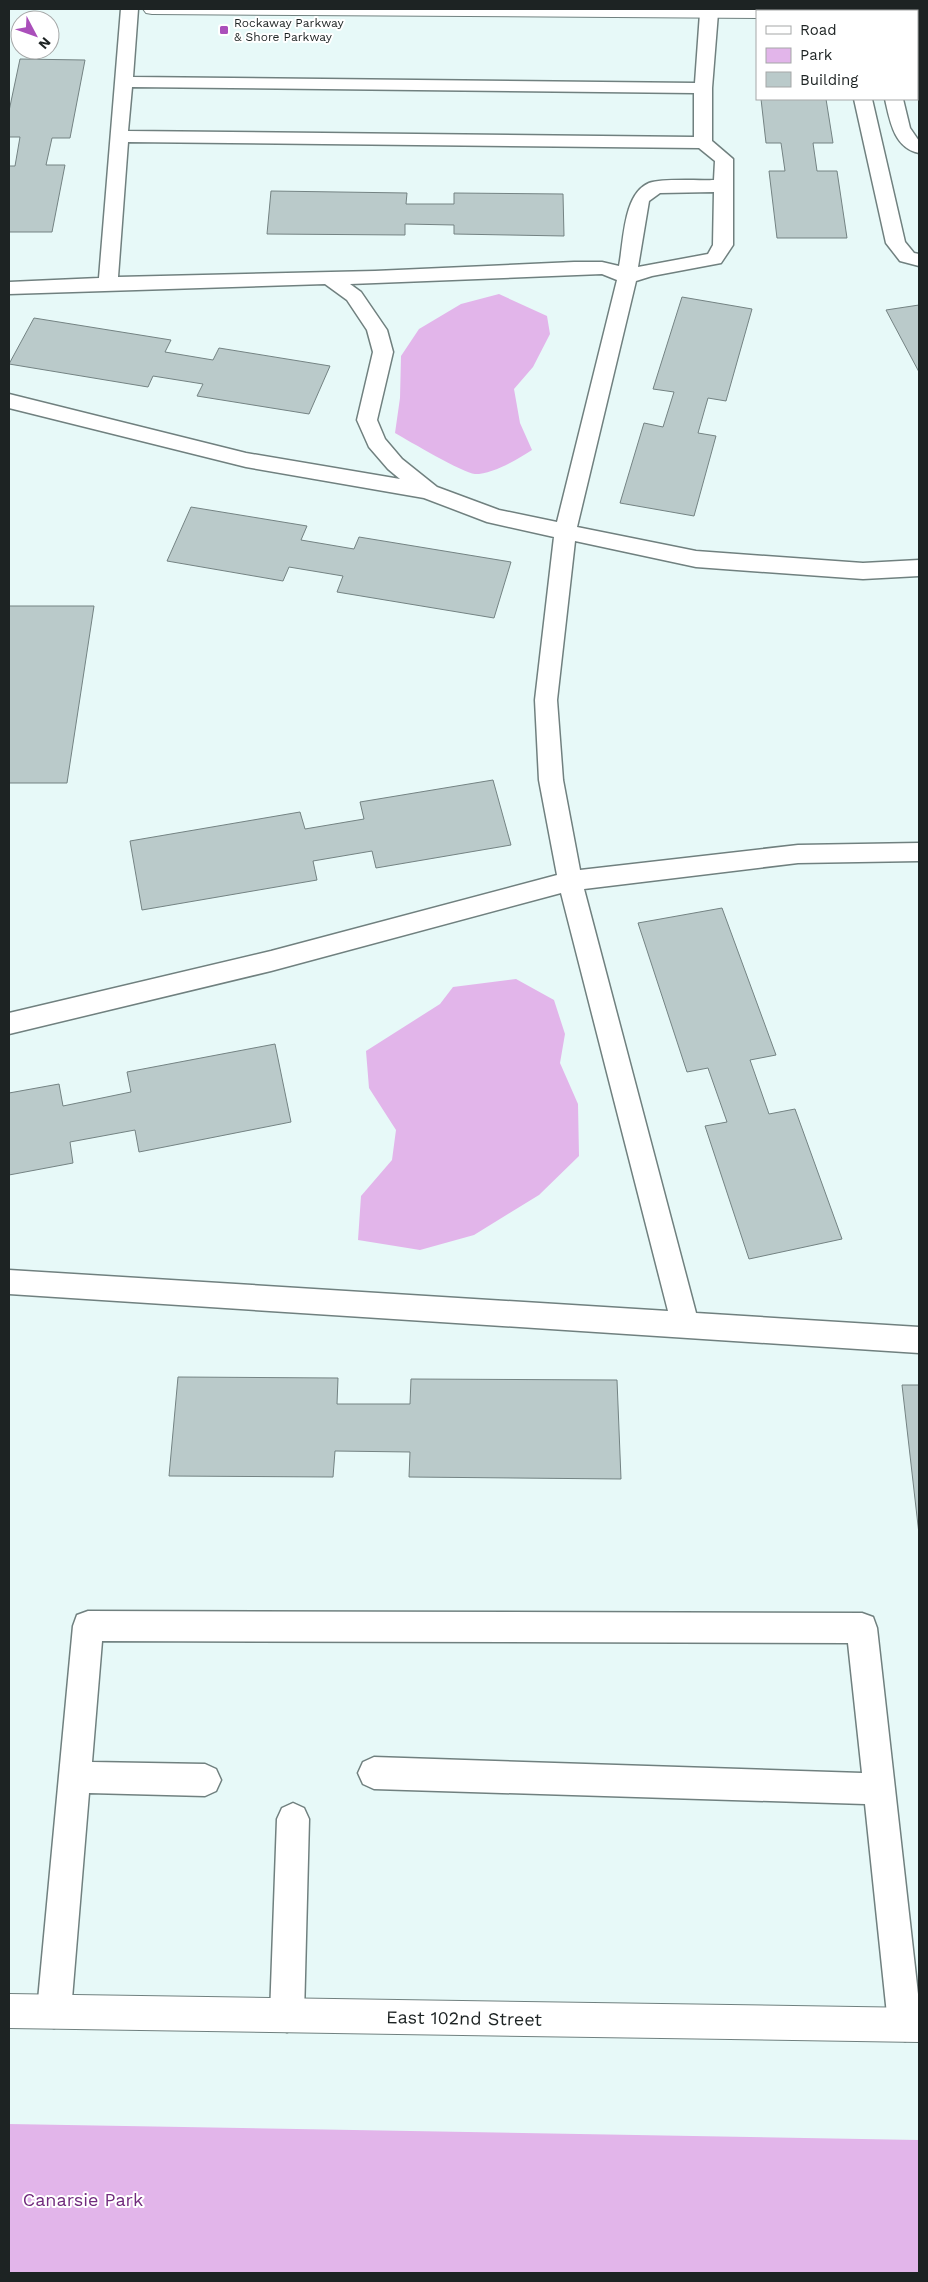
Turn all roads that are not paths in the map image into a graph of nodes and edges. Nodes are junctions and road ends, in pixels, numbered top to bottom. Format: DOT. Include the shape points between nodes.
graph roads {
  1 [pos="129,9"];
  2 [pos="152,9"];
  3 [pos="368,10"];
  4 [pos="709,13"];
  5 [pos="756,13"];
  6 [pos="123,82"];
  7 [pos="703,88"];
  8 [pos="862,100"];
  9 [pos="894,100"];
  10 [pos="119,136"];
  11 [pos="703,143"];
  12 [pos="919,148"];
  13 [pos="724,186"];
  14 [pos="919,260"];
  15 [pos="627,277"];
  16 [pos="329,278"];
  17 [pos="108,282"];
  18 [pos="9,288"];
  19 [pos="9,401"];
  20 [pos="430,492"];
  21 [pos="565,533"];
  22 [pos="919,568"];
  23 [pos="919,852"];
  24 [pos="570,881"];
  25 [pos="9,1024"];
  26 [pos="9,1282"];
  27 [pos="685,1325"];
  28 [pos="919,1340"];
  29 [pos="374,1773"];
  30 [pos="75,1777"];
  31 [pos="205,1780"];
  32 [pos="880,1789"];
  33 [pos="293,1819"];
  34 [pos="9,2011"];
  35 [pos="54,2011"];
  36 [pos="287,2015"];
  37 [pos="912,2024"];
  1 -- 6 [label="lane"];
  2 -- 3 [label="main road"];
  3 -- 4 [label="main road"];
  4 -- 5 [label="main road"];
  4 -- 7 [label="lane"];
  6 -- 7 [label="lane"];
  6 -- 10 [label="lane"];
  7 -- 11 [label="lane"];
  8 -- 14 [label="lane" via="896,243 907,257"];
  9 -- 12 [label="lane" via="903,133 910,145"];
  10 -- 11 [label="lane"];
  10 -- 17 [label="lane"];
  11 -- 13 [label="lane" via="724,159"];
  13 -- 15 [label="lane" via="723,245 714,259"];
  13 -- 15 [label="lane" via="656,187 646,193 640,200"];
  15 -- 16 [label="lane" via="602,268"];
  15 -- 21 [label="lane"];
  16 -- 17 [label="lane"];
  16 -- 20 [label="lane" via="354,296 379,337 383,352 366,420 376,442 395,464"];
  17 -- 18 [label="lane"];
  19 -- 20 [label="lane" via="246,460"];
  20 -- 21 [label="lane" via="495,517"];
  21 -- 22 [label="lane" via="696,559 863,571"];
  21 -- 24 [label="lane" via="546,700 552,780"];
  23 -- 24 [label="lane" via="798,854"];
  24 -- 25 [label="lane" via="271,960"];
  24 -- 27 [label="lane"];
  26 -- 27 [label="lane"];
  27 -- 28 [label="lane"];
  29 -- 32 [label="lane"];
  30 -- 31 [label="lane"];
  30 -- 32 [label="lane" via="88,1626 862,1628"];
  30 -- 35 [label="lane"];
  32 -- 37 [label="lane"];
  33 -- 36 [label="lane"];
  34 -- 35 [label="main road, East 102nd Street"];
  35 -- 36 [label="main road, East 102nd Street"];
  36 -- 37 [label="main road, East 102nd Street"];
}
